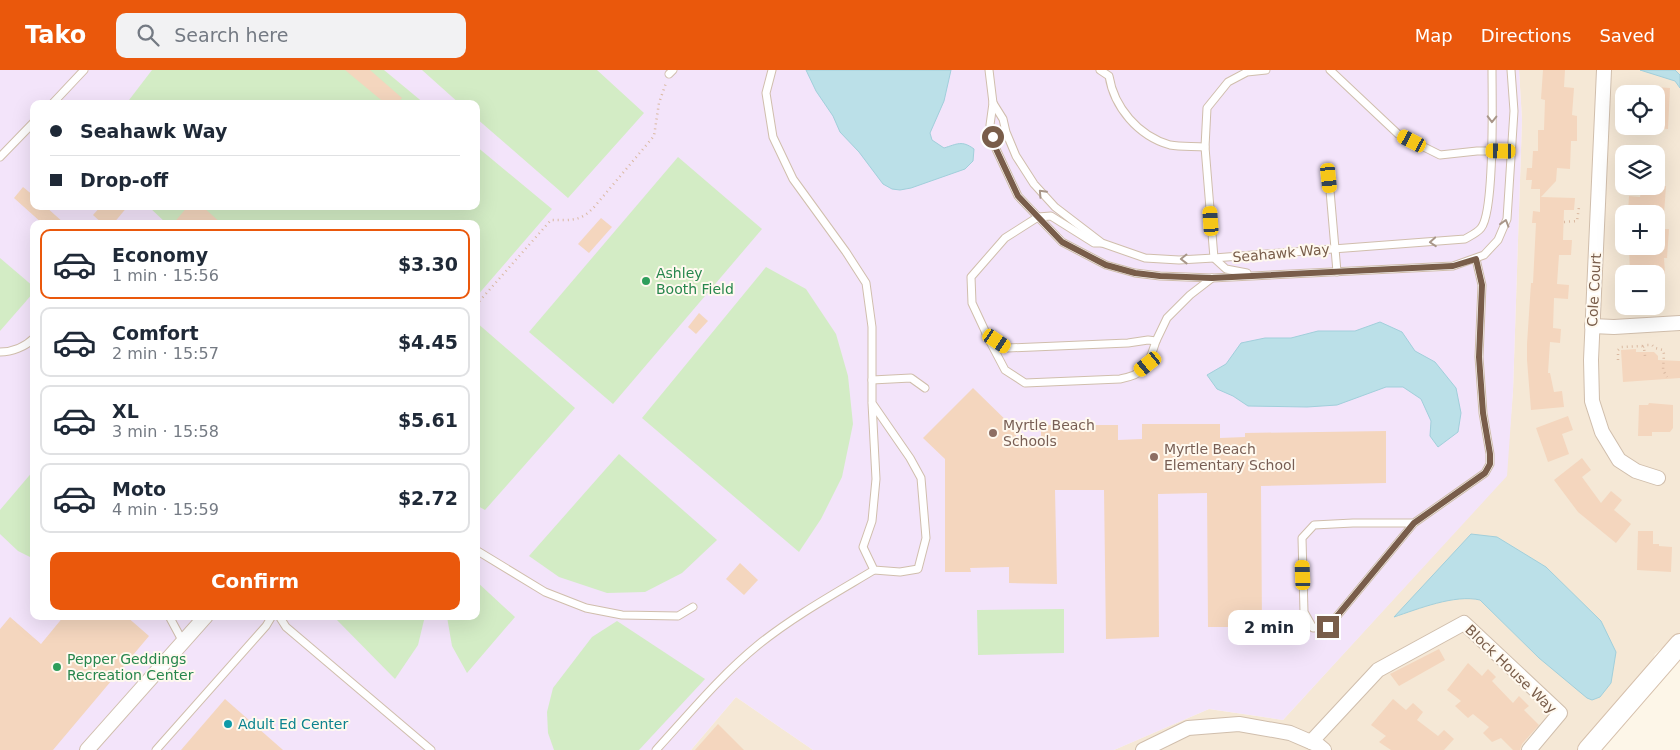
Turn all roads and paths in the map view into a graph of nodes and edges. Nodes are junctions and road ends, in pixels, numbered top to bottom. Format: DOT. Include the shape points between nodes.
graph roads {
  1 [pos="84,70"];
  2 [pos="772,70"];
  3 [pos="989,70"];
  4 [pos="994,70"];
  5 [pos="1100,70"];
  6 [pos="1266,70"];
  7 [pos="1330,70"];
  8 [pos="1492,70"];
  9 [pos="1511,70"];
  10 [pos="1604,70"];
  11 [pos="671,72"];
  12 [pos="56,100"];
  13 [pos="993,103"];
  14 [pos="30,126"];
  15 [pos="1205,147"];
  16 [pos="1491,151"];
  17 [pos="1511,151"];
  18 [pos="0,157"];
  19 [pos="1329,178"];
  20 [pos="1579,207"];
  21 [pos="1038,217"];
  22 [pos="1564,222"];
  23 [pos="1102,243"];
  24 [pos="1336,249"];
  25 [pos="1214,258"];
  26 [pos="1476,259"];
  27 [pos="1337,272"];
  28 [pos="1256,275"];
  29 [pos="1212,278"];
  30 [pos="480,300"];
  31 [pos="1680,324"];
  32 [pos="1592,326"];
  33 [pos="986,333"];
  34 [pos="1156,341"];
  35 [pos="30,342"];
  36 [pos="1643,347"];
  37 [pos="0,352"];
  38 [pos="1646,356"];
  39 [pos="1618,360"];
  40 [pos="1667,377"];
  41 [pos="872,380"];
  42 [pos="925,388"];
  43 [pos="872,403"];
  44 [pos="1658,478"];
  45 [pos="1414,523"];
  46 [pos="480,552"];
  47 [pos="874,570"];
  48 [pos="693,607"];
  49 [pos="171,620"];
  50 [pos="202,620"];
  51 [pos="270,620"];
  52 [pos="282,620"];
  53 [pos="183,642"];
  54 [pos="1680,644"];
  55 [pos="1311,742"];
  56 [pos="87,750"];
  57 [pos="156,750"];
  58 [pos="431,750"];
  59 [pos="656,750"];
  60 [pos="1143,750"];
  61 [pos="1324,750"];
  62 [pos="1529,750"];
  63 [pos="1588,750"];
  1 -- 12 [label="lane"];
  2 -- 41 [label="lane" via="766,93 773,137 793,179 866,283 872,327"];
  3 -- 4 [label="lane"];
  3 -- 13 [label="lane, Seahawk Way"];
  5 -- 15 [label="lane" via="1109,76 1111,90 1122,111 1142,132 1170,145"];
  6 -- 15 [label="lane" via="1247,72 1228,82 1207,108"];
  7 -- 16 [label="lane" via="1398,134 1440,155"];
  8 -- 16 [label="lane, Seahawk Way, one-way"];
  9 -- 17 [label="lane, Seahawk Way" via="1514,111"];
  10 -- 32 [label="street, Cole Court"];
  11 -- 30 [label="path" via="659,103 654,136 587,215 573,220 551,220"];
  13 -- 21 [label="lane, Seahawk Way" via="990,126 996,149 1018,196"];
  23 -- 13 [label="lane, Seahawk Way, one-way" via="1055,207 1034,184 1016,156 1003,119"];
  14 -- 18 [label="lane"];
  15 -- 25 [label="lane"];
  16 -- 17 [label="lane"];
  16 -- 24 [label="lane, Seahawk Way, one-way" via="1486,217 1481,228 1465,239"];
  26 -- 17 [label="lane, Seahawk Way, one-way" via="1498,240 1507,219"];
  19 -- 24 [label="lane"];
  20 -- 22 [label="path" via="1577,221"];
  21 -- 23 [label="lane" via="1051,216 1094,243"];
  21 -- 29 [label="lane, Seahawk Way" via="1062,242 1106,265 1135,273"];
  21 -- 33 [label="lane" via="1005,238 971,278 972,303"];
  25 -- 23 [label="lane, Seahawk Way, one-way" via="1145,258"];
  24 -- 25 [label="lane, Seahawk Way"];
  24 -- 27 [label="lane"];
  25 -- 28 [label="lane" via="1226,269"];
  26 -- 27 [label="lane, Seahawk Way" via="1453,266"];
  26 -- 45 [label="lane" via="1482,285 1479,357 1490,464 1485,473"];
  27 -- 28 [label="lane, Seahawk Way"];
  28 -- 29 [label="lane, Seahawk Way"];
  29 -- 34 [label="lane" via="1167,318"];
  31 -- 32 [label="street"];
  32 -- 44 [label="street, Cole Court" via="1592,401 1602,432 1619,460 1636,471"];
  33 -- 34 [label="lane" via="1008,348"];
  33 -- 34 [label="lane" via="1005,370 1025,383 1133,377 1148,364"];
  35 -- 37 [label="lane"];
  36 -- 38 [label="path"];
  36 -- 39 [label="path" via="1619,348"];
  36 -- 40 [label="path" via="1652,345 1662,350 1662,370"];
  41 -- 42 [label="lane" via="911,378"];
  41 -- 43 [label="lane"];
  43 -- 47 [label="lane" via="876,480 872,520 863,547"];
  43 -- 47 [label="lane" via="921,478 926,538 918,569 900,572"];
  45 -- 45 [label="lane" via="1328,627 1313,628 1304,612 1302,538 1314,526"];
  46 -- 48 [label="lane" via="545,592 586,608 622,615 678,616"];
  47 -- 59 [label="lane" via="800,613 757,646"];
  49 -- 53 [label="lane"];
  50 -- 53 [label="street"];
  51 -- 57 [label="lane"];
  52 -- 58 [label="lane" via="286,627"];
  53 -- 56 [label="street"];
  54 -- 63 [label="main road"];
  55 -- 60 [label="street" via="1290,733 1240,724 1188,728"];
  55 -- 61 [label="street"];
  55 -- 62 [label="street, Block House Way" via="1378,670 1464,623 1560,713"];
}
